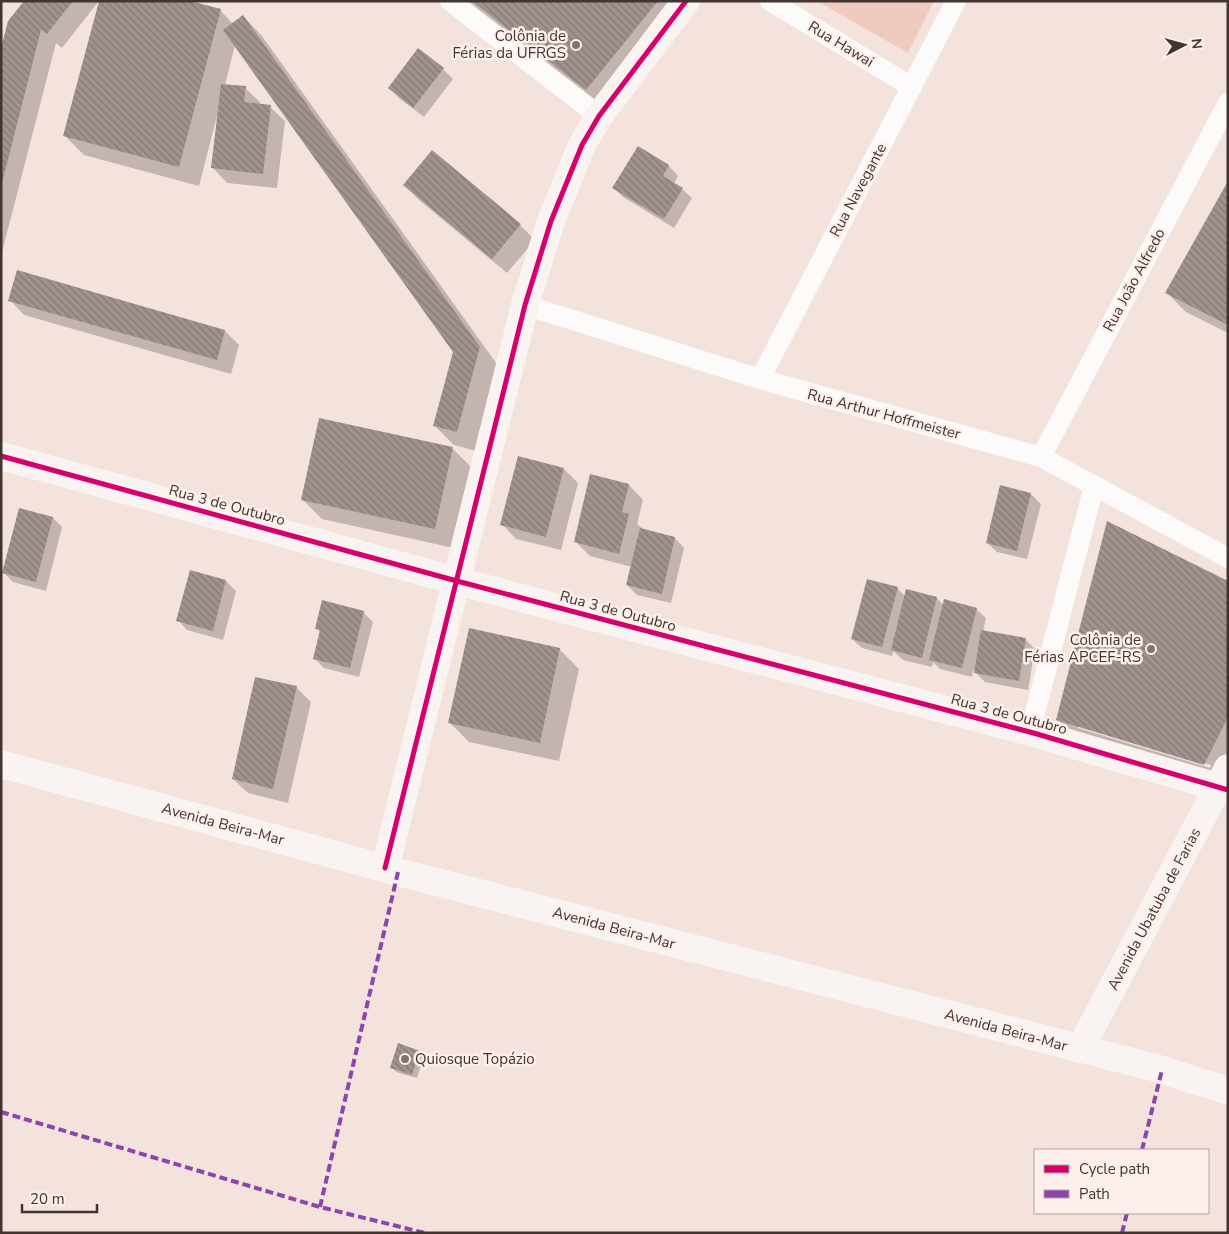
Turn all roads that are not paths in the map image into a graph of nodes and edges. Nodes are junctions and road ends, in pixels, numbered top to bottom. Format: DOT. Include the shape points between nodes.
graph roads {
  1 [pos="450,1"];
  2 [pos="686,1"];
  3 [pos="770,1"];
  4 [pos="956,1"];
  5 [pos="912,87"];
  6 [pos="1228,103"];
  7 [pos="599,116"];
  8 [pos="525,305"];
  9 [pos="760,379"];
  10 [pos="1,456"];
  11 [pos="1041,457"];
  12 [pos="1094,486"];
  13 [pos="1228,558"];
  14 [pos="457,581"];
  15 [pos="1030,732"];
  16 [pos="1,764"];
  17 [pos="1224,782"];
  18 [pos="385,868"];
  19 [pos="1080,1049"];
  20 [pos="1226,1085"];
  1 -- 7 [label="street"];
  2 -- 7 [label="street"];
  3 -- 5 [label="street, Rua Hawai"];
  4 -- 5 [label="street, Rua Navegante"];
  5 -- 9 [label="street, Rua Navegante"];
  6 -- 11 [label="street, Rua João Alfredo"];
  7 -- 8 [label="street" via="582,145 551,221"];
  8 -- 9 [label="street, Rua Arthur Hoffmeister"];
  8 -- 14 [label="street"];
  9 -- 11 [label="street, Rua Arthur Hoffmeister"];
  10 -- 14 [label="street, Rua 3 de Outubro"];
  11 -- 12 [label="street, Rua Arthur Hoffmeister"];
  12 -- 13 [label="street, Rua Arthur Hoffmeister"];
  12 -- 15 [label="street"];
  14 -- 15 [label="street, Rua 3 de Outubro"];
  14 -- 18 [label="street"];
  15 -- 17 [label="street, Rua 3 de Outubro"];
  16 -- 18 [label="street, Avenida Beira-Mar"];
  17 -- 19 [label="street, Avenida Ubatuba de Farias"];
  18 -- 19 [label="street, Avenida Beira-Mar"];
  19 -- 20 [label="street, Avenida Beira-Mar"];
}
